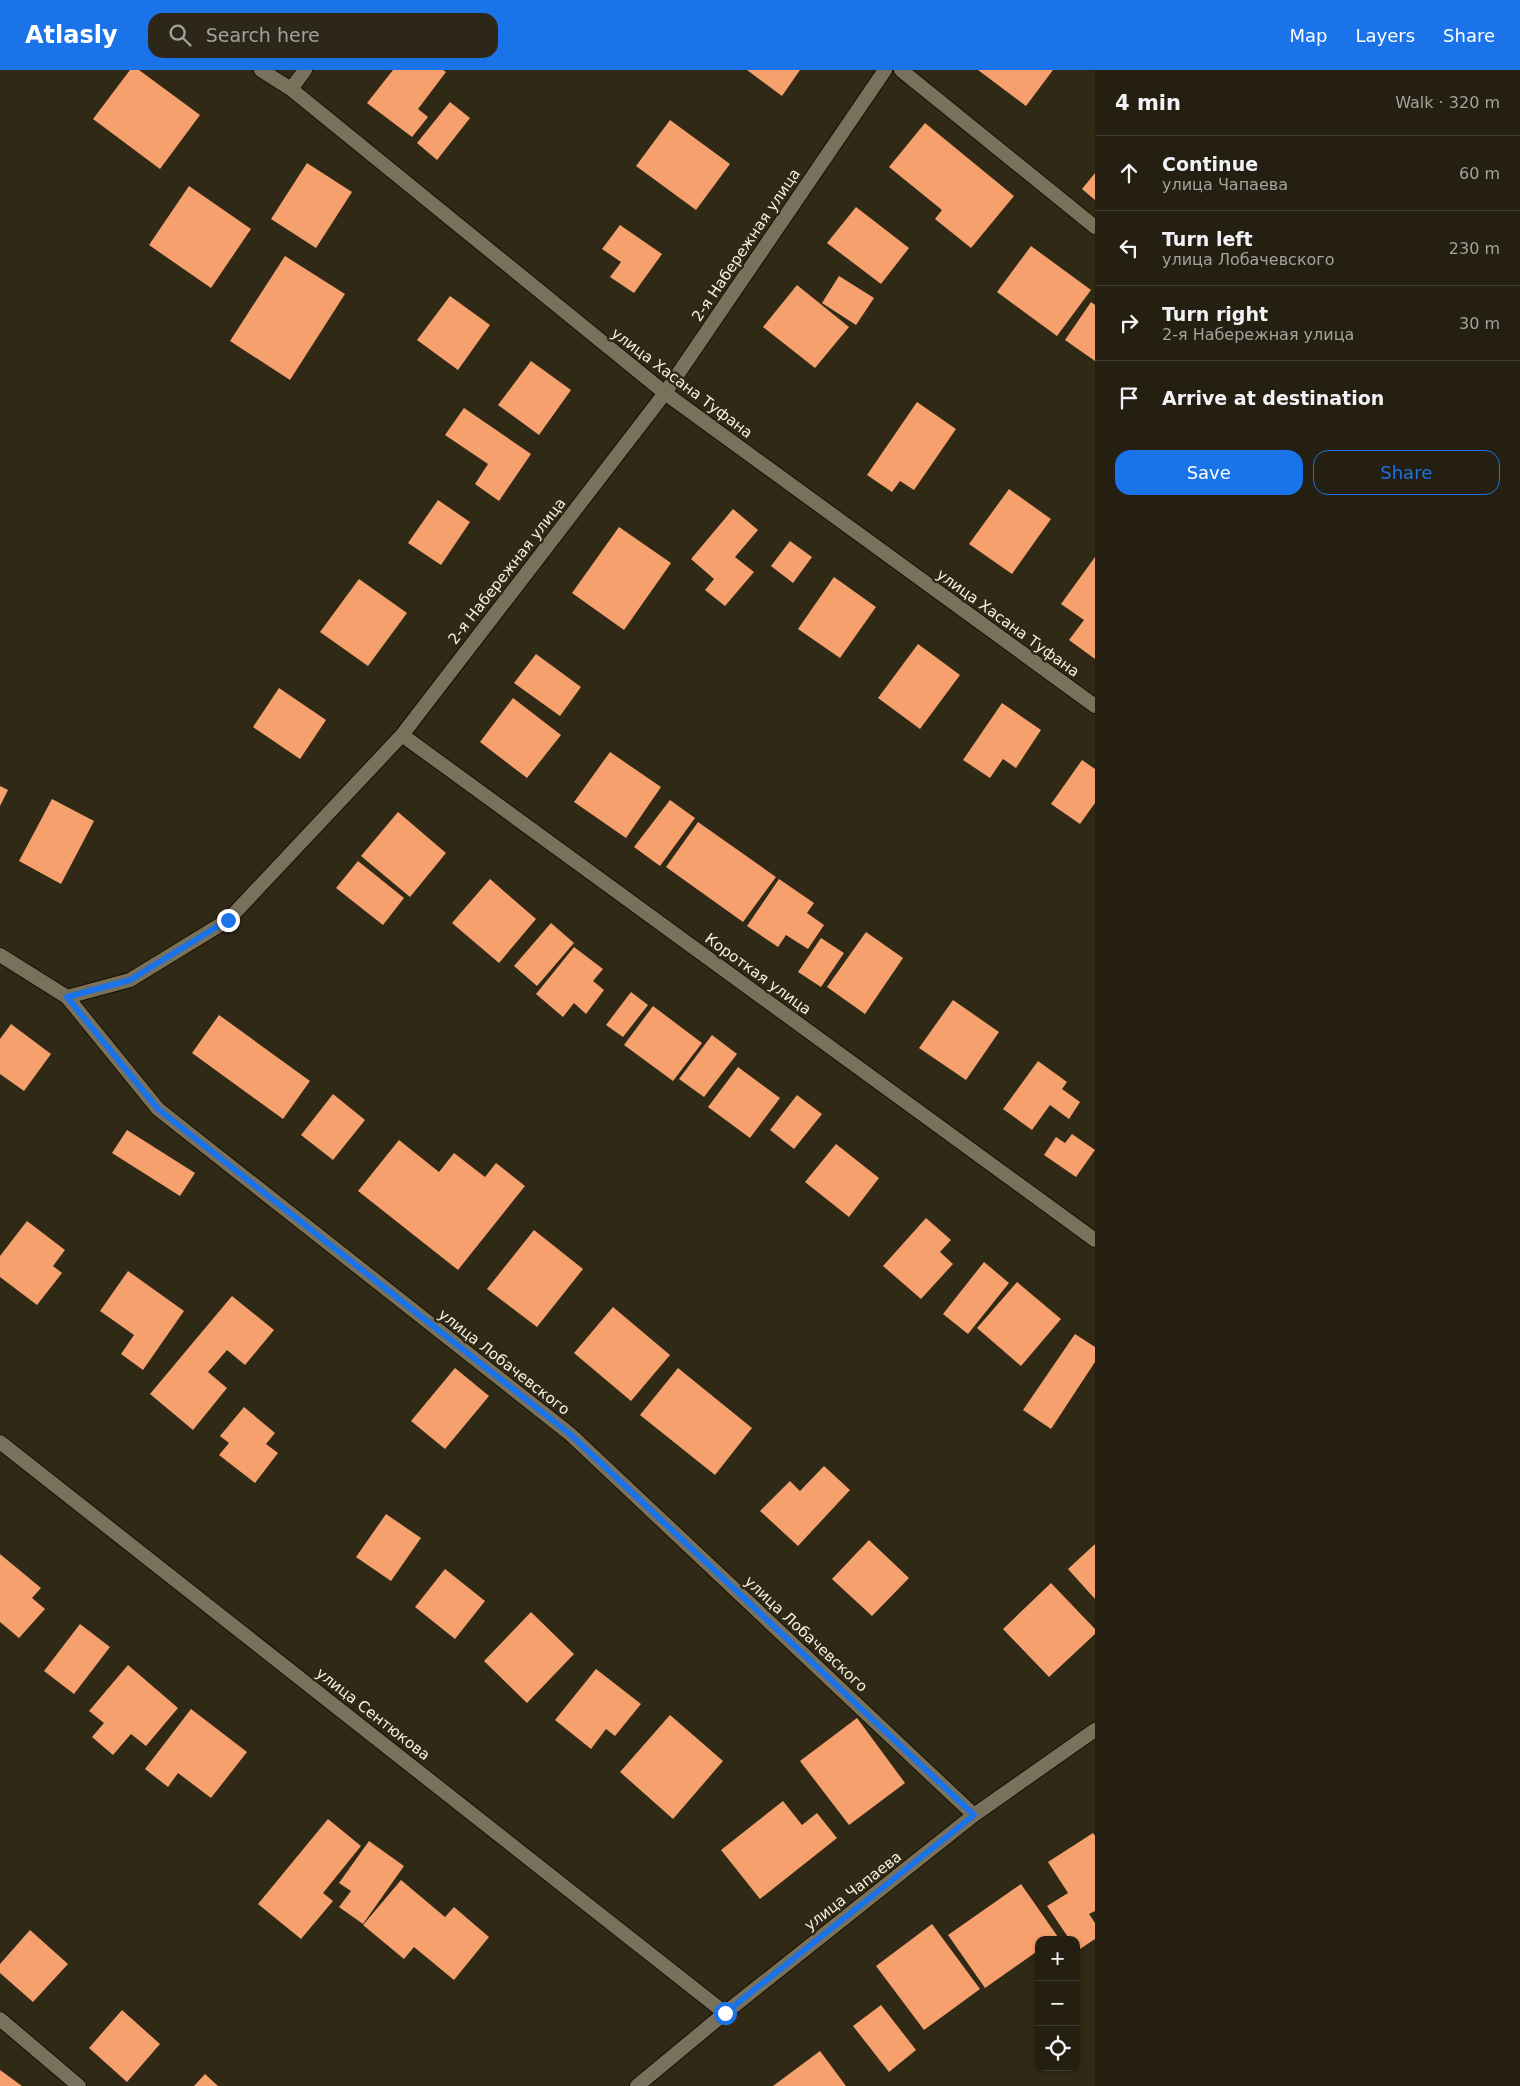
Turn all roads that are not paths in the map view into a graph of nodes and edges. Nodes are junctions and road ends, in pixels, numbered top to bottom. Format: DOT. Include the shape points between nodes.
graph roads {
  1 [pos="261,70"];
  2 [pos="305,70"];
  3 [pos="885,70"];
  4 [pos="900,70"];
  5 [pos="291,89"];
  6 [pos="1095,228"];
  7 [pos="665,393"];
  8 [pos="1095,706"];
  9 [pos="402,735"];
  10 [pos="0,955"];
  11 [pos="67,997"];
  12 [pos="1095,1240"];
  13 [pos="0,1442"];
  14 [pos="1095,1730"];
  15 [pos="974,1815"];
  16 [pos="725,2013"];
  17 [pos="0,2019"];
  18 [pos="79,2086"];
  19 [pos="637,2086"];
  1 -- 5 [label="street, улица Хасана Туфана"];
  2 -- 5 [label="street"];
  3 -- 7 [label="street, 2-я Набережная улица"];
  4 -- 6 [label="street"];
  5 -- 7 [label="street, улица Хасана Туфана"];
  7 -- 8 [label="street, улица Хасана Туфана"];
  7 -- 9 [label="street, 2-я Набережная улица"];
  9 -- 11 [label="street, 2-я Набережная улица" via="228,920 130,980"];
  9 -- 12 [label="street, Короткая улица"];
  10 -- 11 [label="street, улица Лобачевского"];
  11 -- 15 [label="street, улица Лобачевского" via="158,1109 570,1434"];
  13 -- 16 [label="street, улица Сентюкова"];
  14 -- 15 [label="street, улица Чапаева"];
  15 -- 16 [label="street, улица Чапаева"];
  16 -- 19 [label="street, улица Чапаева"];
  17 -- 18 [label="street"];
}
